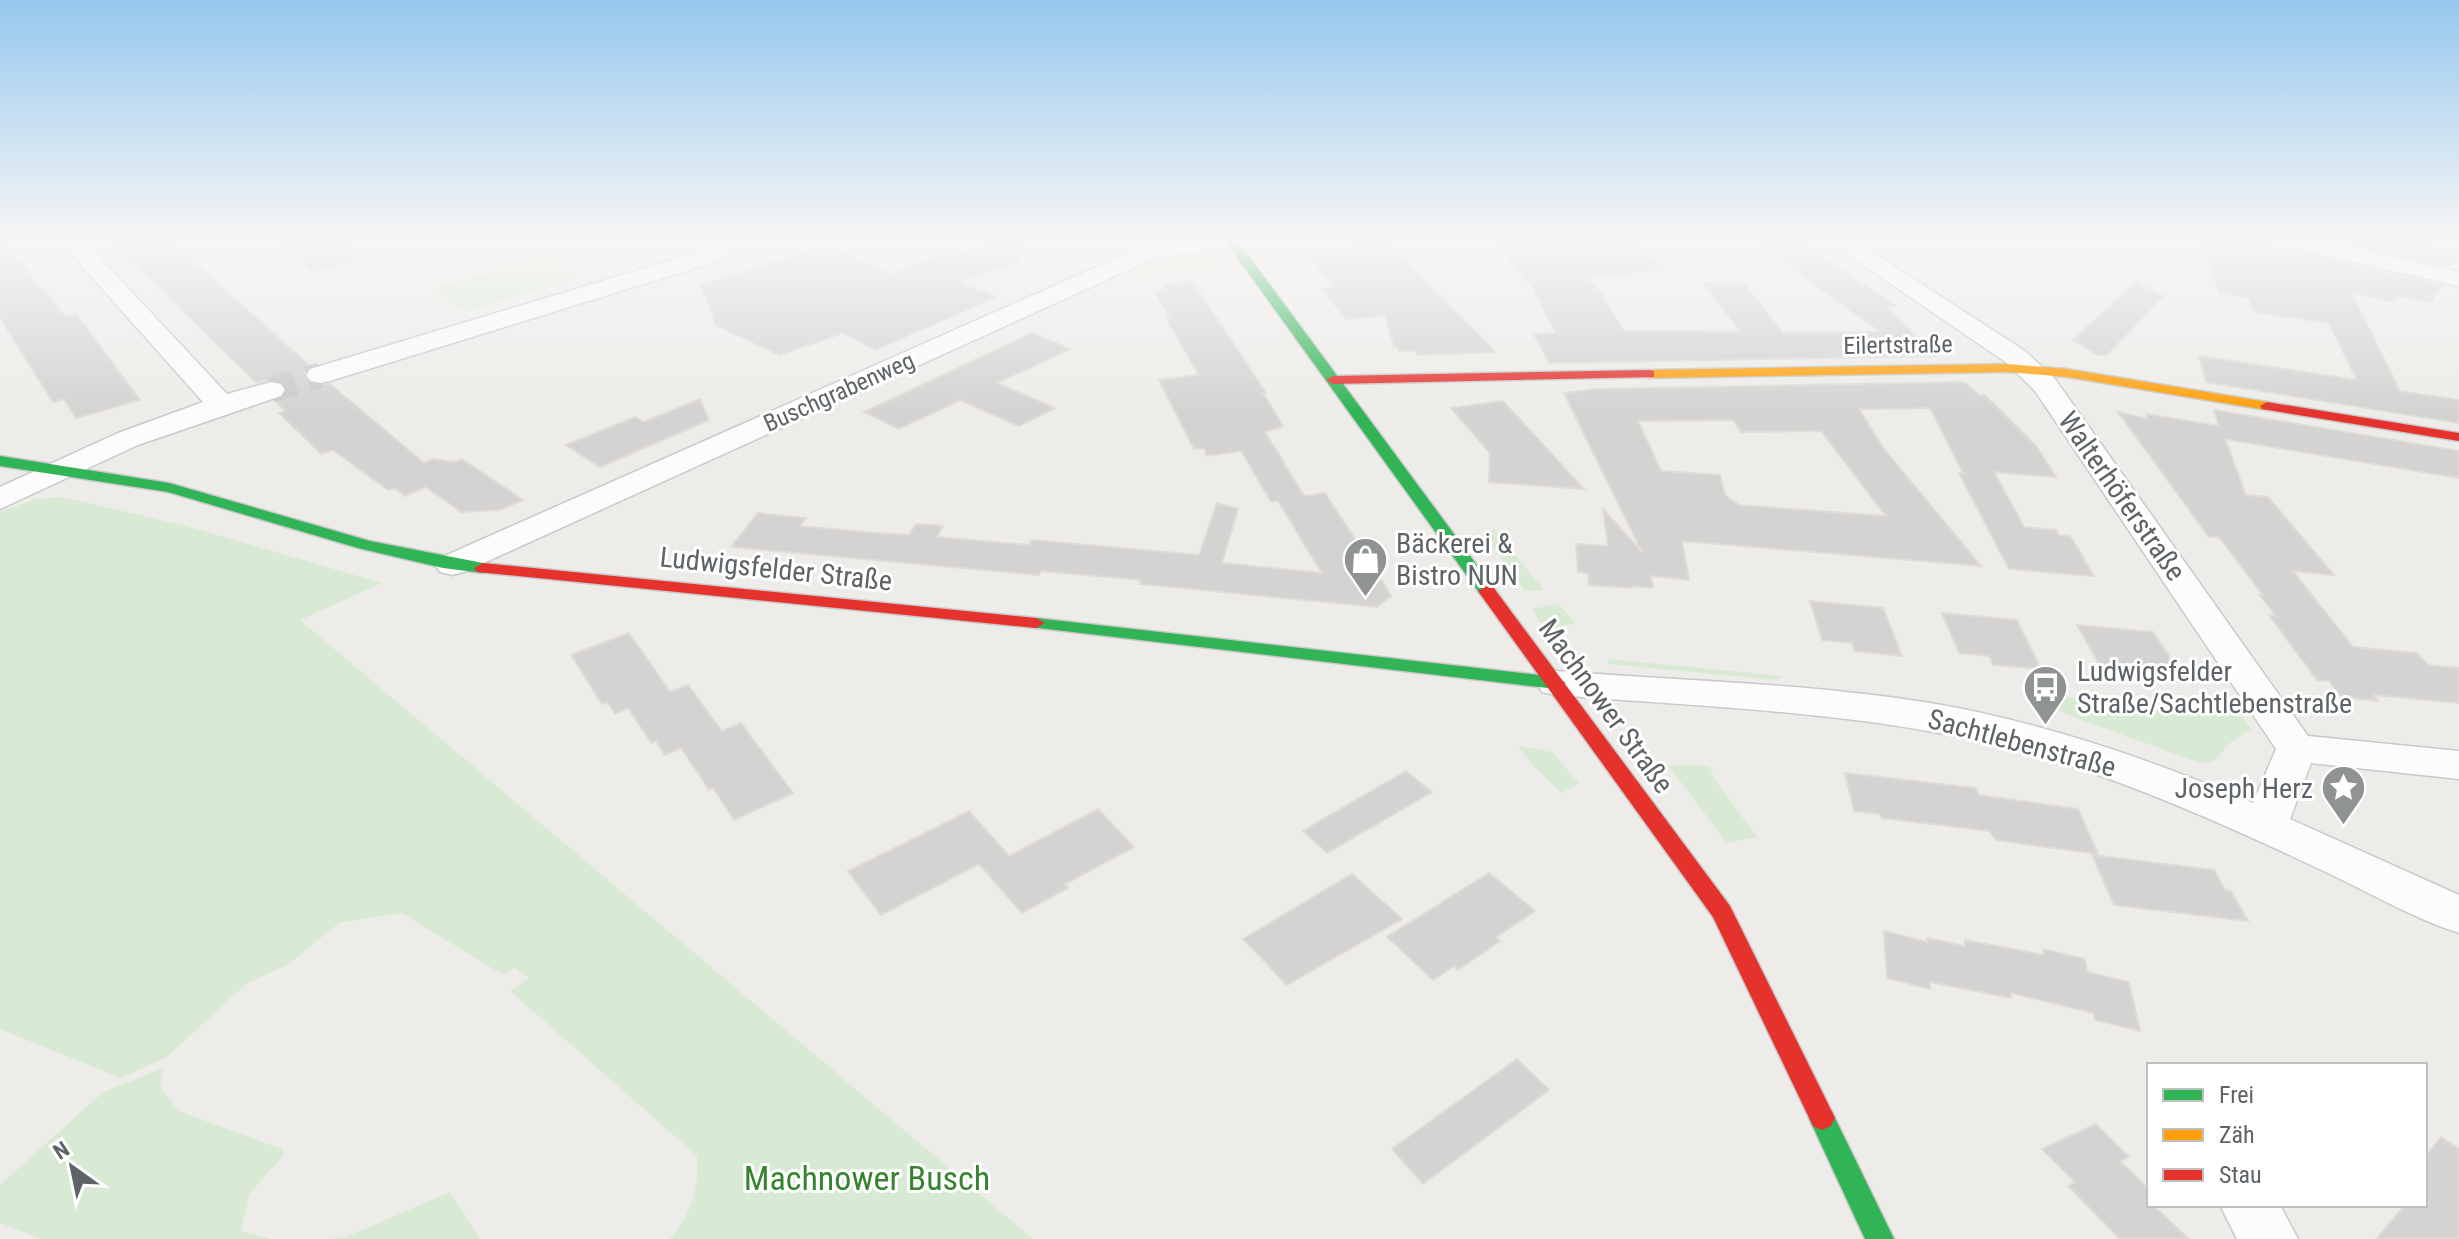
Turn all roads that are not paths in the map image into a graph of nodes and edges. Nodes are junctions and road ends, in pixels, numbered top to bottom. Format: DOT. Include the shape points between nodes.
graph roads {
  1 [pos="122,297"];
  2 [pos="576,297"];
  3 [pos="1050,297"];
  4 [pos="1272,297"];
  5 [pos="1925,297"];
  6 [pos="2031,370"];
  7 [pos="320,375"];
  8 [pos="1333,380"];
  9 [pos="271,390"];
  10 [pos="221,405"];
  11 [pos="2459,437"];
  12 [pos="0,461"];
  13 [pos="64,469"];
  14 [pos="0,499"];
  15 [pos="452,565"];
  16 [pos="1556,683"];
  17 [pos="2296,748"];
  18 [pos="2459,765"];
  19 [pos="2265,827"];
  20 [pos="2459,915"];
  21 [pos="2249,1207"];
  22 [pos="1880,1239"];
  23 [pos="2269,1239"];
  1 -- 10 [label="street"];
  2 -- 7 [label="street"];
  3 -- 15 [label="street, Buschgrabenweg"];
  4 -- 8 [label="street, Machnower Straße"];
  5 -- 6 [label="street, Walterhöferstraße"];
  6 -- 8 [label="street, Eilertstraße"];
  6 -- 11 [label="street, Eilertstraße"];
  6 -- 17 [label="street, Walterhöferstraße"];
  8 -- 16 [label="street, Machnower Straße"];
  9 -- 10 [label="street"];
  10 -- 13 [label="street"];
  12 -- 13 [label="street, Ludwigsfelder Straße"];
  13 -- 14 [label="street"];
  13 -- 15 [label="street, Ludwigsfelder Straße" via="169,488 346,541"];
  15 -- 16 [label="street, Ludwigsfelder Straße" via="972,616"];
  16 -- 19 [label="street, Sachtlebenstraße" via="1877,709 1975,726 2092,757"];
  16 -- 22 [label="street, Machnower Straße" via="1722,912"];
  17 -- 18 [label="street"];
  17 -- 19 [label="street"];
  19 -- 20 [label="street, Sachtlebenstraße"];
  21 -- 23 [label="street"];
}
